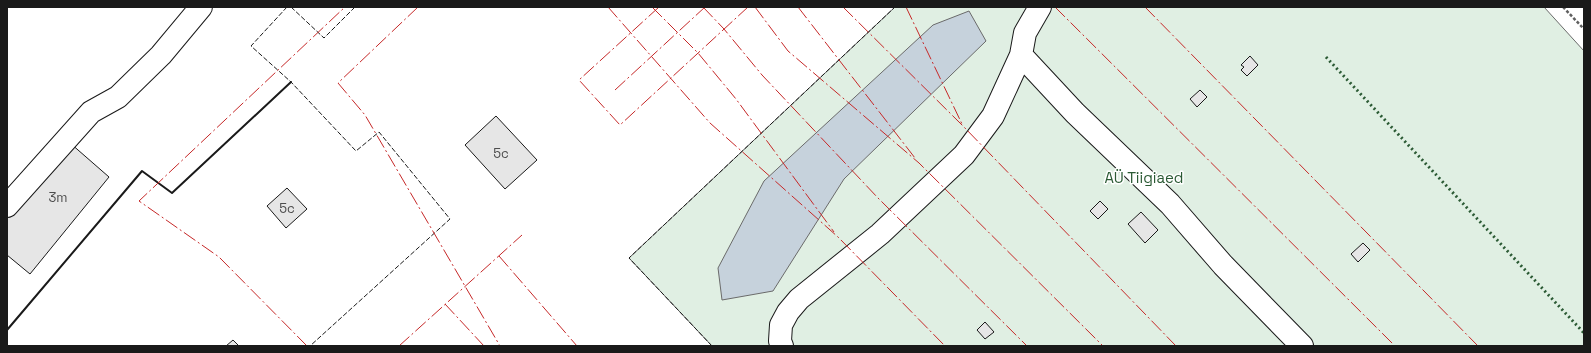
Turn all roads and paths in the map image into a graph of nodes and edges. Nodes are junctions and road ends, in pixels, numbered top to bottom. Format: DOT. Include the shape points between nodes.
graph roads {
  1 [pos="201,7"];
  2 [pos="1040,7"];
  3 [pos="1563,7"];
  4 [pos="1584,29"];
  5 [pos="1021,55"];
  6 [pos="7,206"];
  7 [pos="782,346"];
  8 [pos="1302,346"];
  1 -- 6 [label="lane" via="160,55 118,97 91,112"];
  2 -- 5 [label="lane" via="1025,34"];
  3 -- 4 [label="path"];
  5 -- 7 [label="lane" via="994,116 964,155 880,234 800,298 788,312 781,326"];
  5 -- 8 [label="lane" via="1075,113 1170,204 1223,265"];
}
